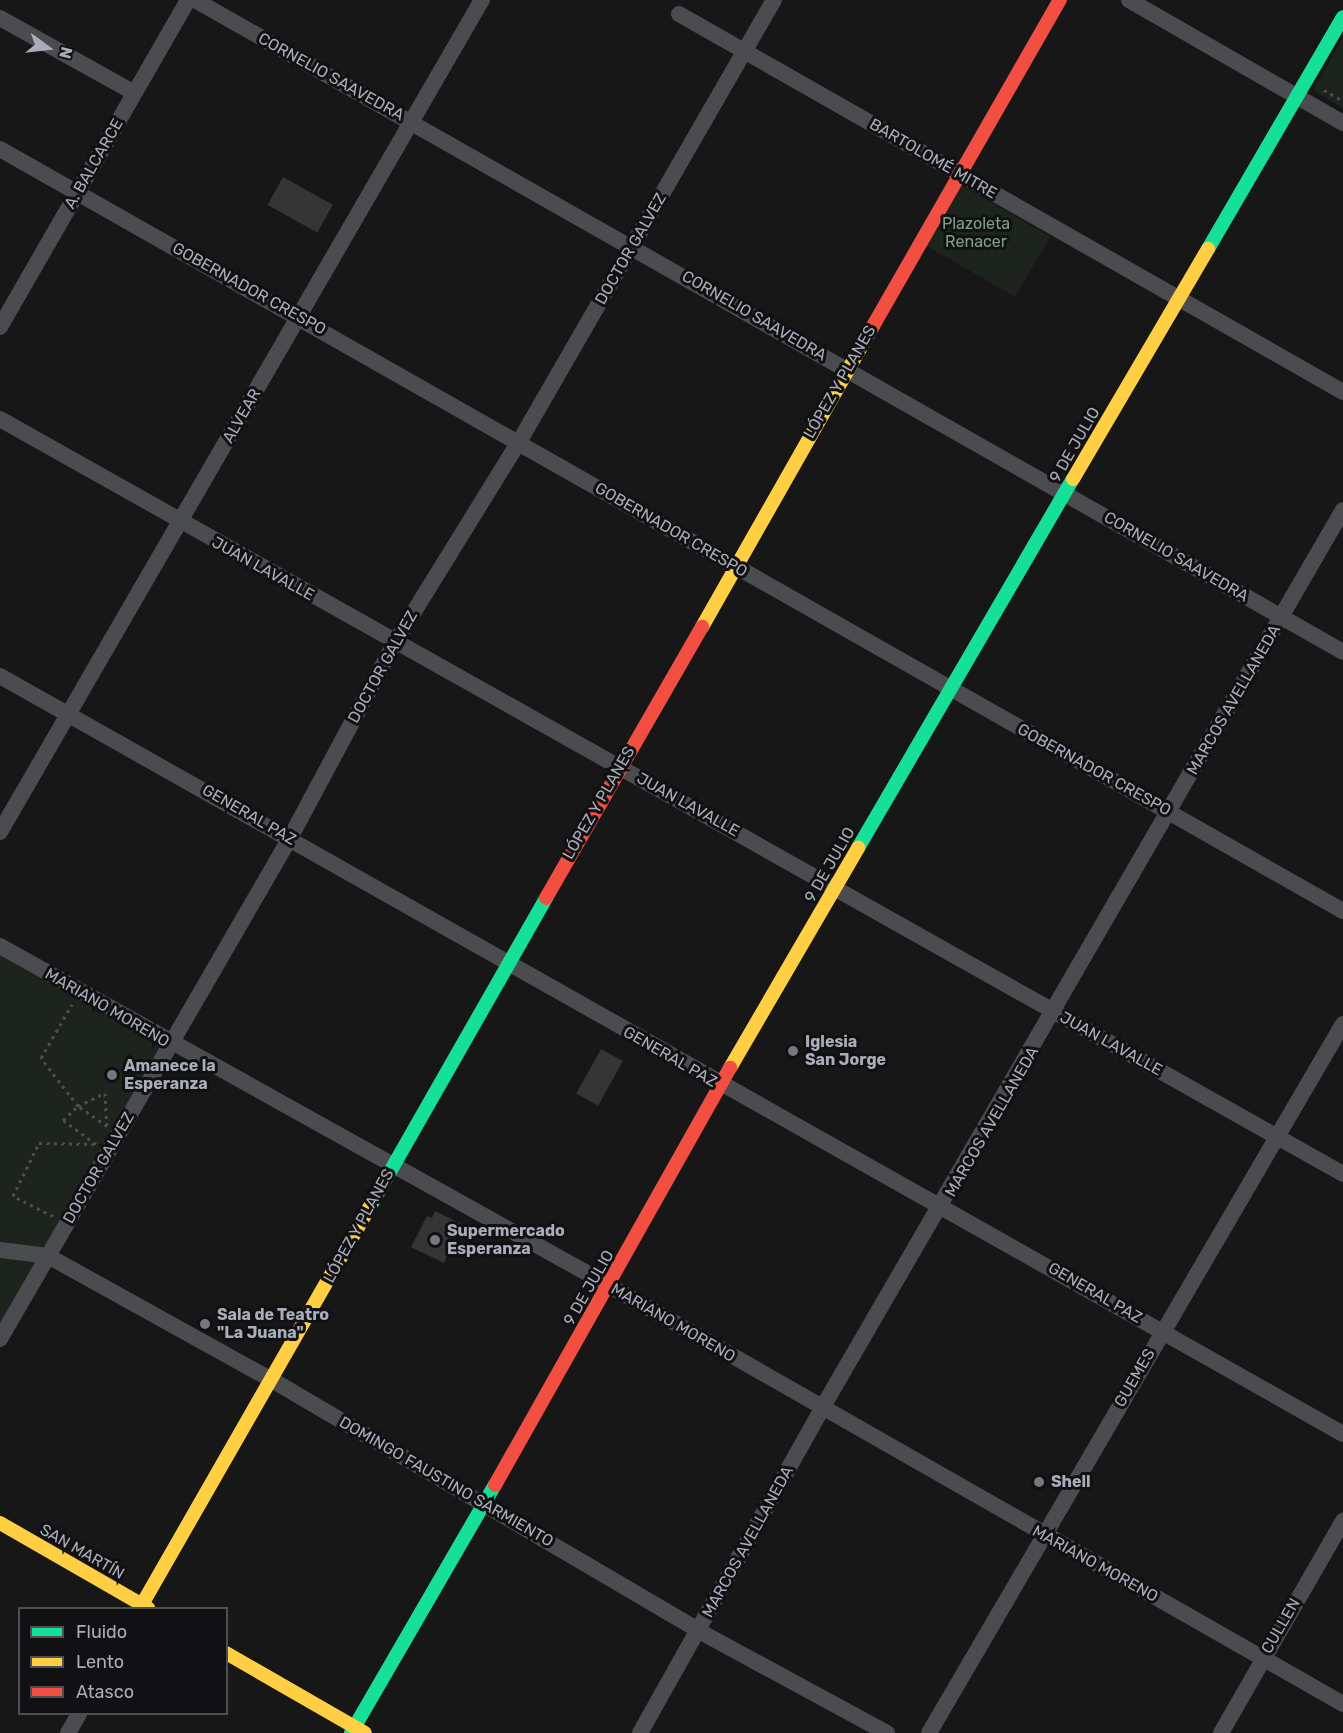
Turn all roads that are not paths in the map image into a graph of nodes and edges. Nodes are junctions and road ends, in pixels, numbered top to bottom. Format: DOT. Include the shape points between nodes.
graph roads {
  1 [pos="188,0"];
  2 [pos="195,0"];
  3 [pos="482,0"];
  4 [pos="774,0"];
  5 [pos="1060,0"];
  6 [pos="1129,0"];
  7 [pos="679,14"];
  8 [pos="1343,17"];
  9 [pos="0,18"];
  10 [pos="745,52"];
  11 [pos="135,93"];
  12 [pos="1297,96"];
  13 [pos="412,122"];
  14 [pos="1343,123"];
  15 [pos="0,149"];
  16 [pos="959,174"];
  17 [pos="77,192"];
  18 [pos="632,247"];
  19 [pos="1179,299"];
  20 [pos="299,317"];
  21 [pos="0,327"];
  22 [pos="847,369"];
  23 [pos="1343,392"];
  24 [pos="0,419"];
  25 [pos="519,442"];
  26 [pos="1065,494"];
  27 [pos="1343,510"];
  28 [pos="180,523"];
  29 [pos="734,567"];
  30 [pos="1281,617"];
  31 [pos="394,644"];
  32 [pos="1343,652"];
  33 [pos="0,676"];
  34 [pos="951,690"];
  35 [pos="68,714"];
  36 [pos="620,767"];
  37 [pos="1169,813"];
  38 [pos="0,832"];
  39 [pos="290,838"];
  40 [pos="836,888"];
  41 [pos="1343,911"];
  42 [pos="0,946"];
  43 [pos="507,963"];
  44 [pos="1055,1012"];
  45 [pos="1343,1024"];
  46 [pos="171,1044"];
  47 [pos="720,1085"];
  48 [pos="1276,1137"];
  49 [pos="393,1166"];
  50 [pos="1343,1174"];
  51 [pos="943,1207"];
  52 [pos="0,1250"];
  53 [pos="48,1257"];
  54 [pos="610,1286"];
  55 [pos="1162,1331"];
  56 [pos="0,1340"];
  57 [pos="272,1380"];
  58 [pos="821,1410"];
  59 [pos="1343,1434"];
  60 [pos="484,1504"];
  61 [pos="1343,1521"];
  62 [pos="0,1523"];
  63 [pos="1044,1536"];
  64 [pos="143,1607"];
  65 [pos="699,1631"];
  66 [pos="228,1654"];
  67 [pos="1262,1659"];
  68 [pos="1343,1704"];
  69 [pos="78,1715"];
  70 [pos="357,1731"];
  71 [pos="68,1733"];
  72 [pos="640,1733"];
  73 [pos="886,1733"];
  74 [pos="929,1733"];
  75 [pos="1221,1733"];
  1 -- 11 [label="street, A. BALCARCE"];
  2 -- 13 [label="street, CORNELIO SAAVEDRA"];
  3 -- 13 [label="street, ALVEAR"];
  4 -- 10 [label="street, DOCTOR GALVEZ"];
  5 -- 16 [label="street, LÓPEZ Y PLANES"];
  6 -- 12 [label="street"];
  7 -- 10 [label="street, BARTOLOMÉ MITRE"];
  8 -- 12 [label="street, 9 DE JULIO"];
  9 -- 11 [label="street"];
  10 -- 16 [label="street, BARTOLOMÉ MITRE"];
  10 -- 18 [label="street, DOCTOR GALVEZ"];
  11 -- 17 [label="street, A. BALCARCE"];
  12 -- 14 [label="street"];
  12 -- 19 [label="street, 9 DE JULIO"];
  13 -- 18 [label="street, CORNELIO SAAVEDRA"];
  13 -- 20 [label="street, ALVEAR"];
  15 -- 17 [label="street, GOBERNADOR CRESPO"];
  16 -- 19 [label="street, BARTOLOMÉ MITRE"];
  16 -- 22 [label="street, LÓPEZ Y PLANES"];
  17 -- 20 [label="street, GOBERNADOR CRESPO"];
  17 -- 21 [label="street, A. BALCARCE"];
  18 -- 22 [label="street, CORNELIO SAAVEDRA"];
  18 -- 25 [label="street, DOCTOR GALVEZ"];
  19 -- 23 [label="street, BARTOLOMÉ MITRE"];
  19 -- 26 [label="street, 9 DE JULIO"];
  20 -- 25 [label="street, GOBERNADOR CRESPO"];
  20 -- 28 [label="street, ALVEAR"];
  22 -- 26 [label="street, CORNELIO SAAVEDRA"];
  22 -- 29 [label="street, LÓPEZ Y PLANES"];
  24 -- 28 [label="street, JUAN LAVALLE"];
  25 -- 29 [label="street, GOBERNADOR CRESPO"];
  25 -- 31 [label="street, DOCTOR GALVEZ"];
  26 -- 30 [label="street, CORNELIO SAAVEDRA"];
  26 -- 34 [label="street, 9 DE JULIO"];
  27 -- 30 [label="street, MARCOS AVELLANEDA"];
  28 -- 31 [label="street, JUAN LAVALLE"];
  28 -- 35 [label="street, ALVEAR"];
  29 -- 34 [label="street, GOBERNADOR CRESPO"];
  29 -- 36 [label="street, LÓPEZ Y PLANES"];
  30 -- 32 [label="street, CORNELIO SAAVEDRA"];
  30 -- 37 [label="street, MARCOS AVELLANEDA"];
  31 -- 36 [label="street, JUAN LAVALLE"];
  31 -- 39 [label="street, DOCTOR GALVEZ"];
  33 -- 35 [label="street, GENERAL PAZ"];
  34 -- 37 [label="street, GOBERNADOR CRESPO"];
  34 -- 40 [label="street, 9 DE JULIO"];
  35 -- 38 [label="street, ALVEAR"];
  35 -- 39 [label="street, GENERAL PAZ"];
  36 -- 40 [label="street, JUAN LAVALLE"];
  36 -- 43 [label="street, LÓPEZ Y PLANES"];
  37 -- 41 [label="street, GOBERNADOR CRESPO"];
  37 -- 44 [label="street, MARCOS AVELLANEDA"];
  39 -- 43 [label="street, GENERAL PAZ"];
  39 -- 46 [label="street, DOCTOR GALVEZ"];
  40 -- 44 [label="street, JUAN LAVALLE"];
  40 -- 47 [label="street, 9 DE JULIO"];
  42 -- 46 [label="street, MARIANO MORENO"];
  43 -- 47 [label="street, GENERAL PAZ"];
  43 -- 49 [label="street, LÓPEZ Y PLANES"];
  44 -- 48 [label="street, JUAN LAVALLE"];
  44 -- 51 [label="street, MARCOS AVELLANEDA"];
  45 -- 48 [label="street, GUEMES"];
  46 -- 49 [label="street, MARIANO MORENO"];
  46 -- 53 [label="street, DOCTOR GALVEZ"];
  47 -- 51 [label="street, GENERAL PAZ"];
  47 -- 54 [label="street, 9 DE JULIO"];
  48 -- 50 [label="street, JUAN LAVALLE"];
  48 -- 55 [label="street, GUEMES"];
  49 -- 54 [label="street, MARIANO MORENO"];
  49 -- 57 [label="street, LÓPEZ Y PLANES"];
  51 -- 55 [label="street, GENERAL PAZ"];
  51 -- 58 [label="street, MARCOS AVELLANEDA"];
  52 -- 53 [label="street, DOMINGO FAUSTINO SARMIENTO"];
  53 -- 56 [label="street, DOCTOR GALVEZ"];
  53 -- 57 [label="street, DOMINGO FAUSTINO SARMIENTO"];
  54 -- 58 [label="street, MARIANO MORENO"];
  54 -- 60 [label="street, 9 DE JULIO"];
  55 -- 59 [label="street, GENERAL PAZ"];
  55 -- 63 [label="street, GUEMES"];
  57 -- 60 [label="street, DOMINGO FAUSTINO SARMIENTO"];
  57 -- 64 [label="street, LÓPEZ Y PLANES"];
  58 -- 63 [label="street, MARIANO MORENO"];
  58 -- 65 [label="street, MARCOS AVELLANEDA"];
  60 -- 65 [label="street, DOMINGO FAUSTINO SARMIENTO"];
  60 -- 70 [label="street, 9 DE JULIO"];
  61 -- 67 [label="street, CULLEN"];
  62 -- 64 [label="street, SAN MARTÍN"];
  63 -- 67 [label="street, MARIANO MORENO"];
  63 -- 74 [label="street, GUEMES"];
  65 -- 72 [label="street, MARCOS AVELLANEDA"];
  65 -- 73 [label="street, DOMINGO FAUSTINO SARMIENTO"];
  66 -- 70 [label="street"];
  67 -- 68 [label="street, MARIANO MORENO"];
  67 -- 75 [label="street, CULLEN"];
  69 -- 71 [label="street"];
}
